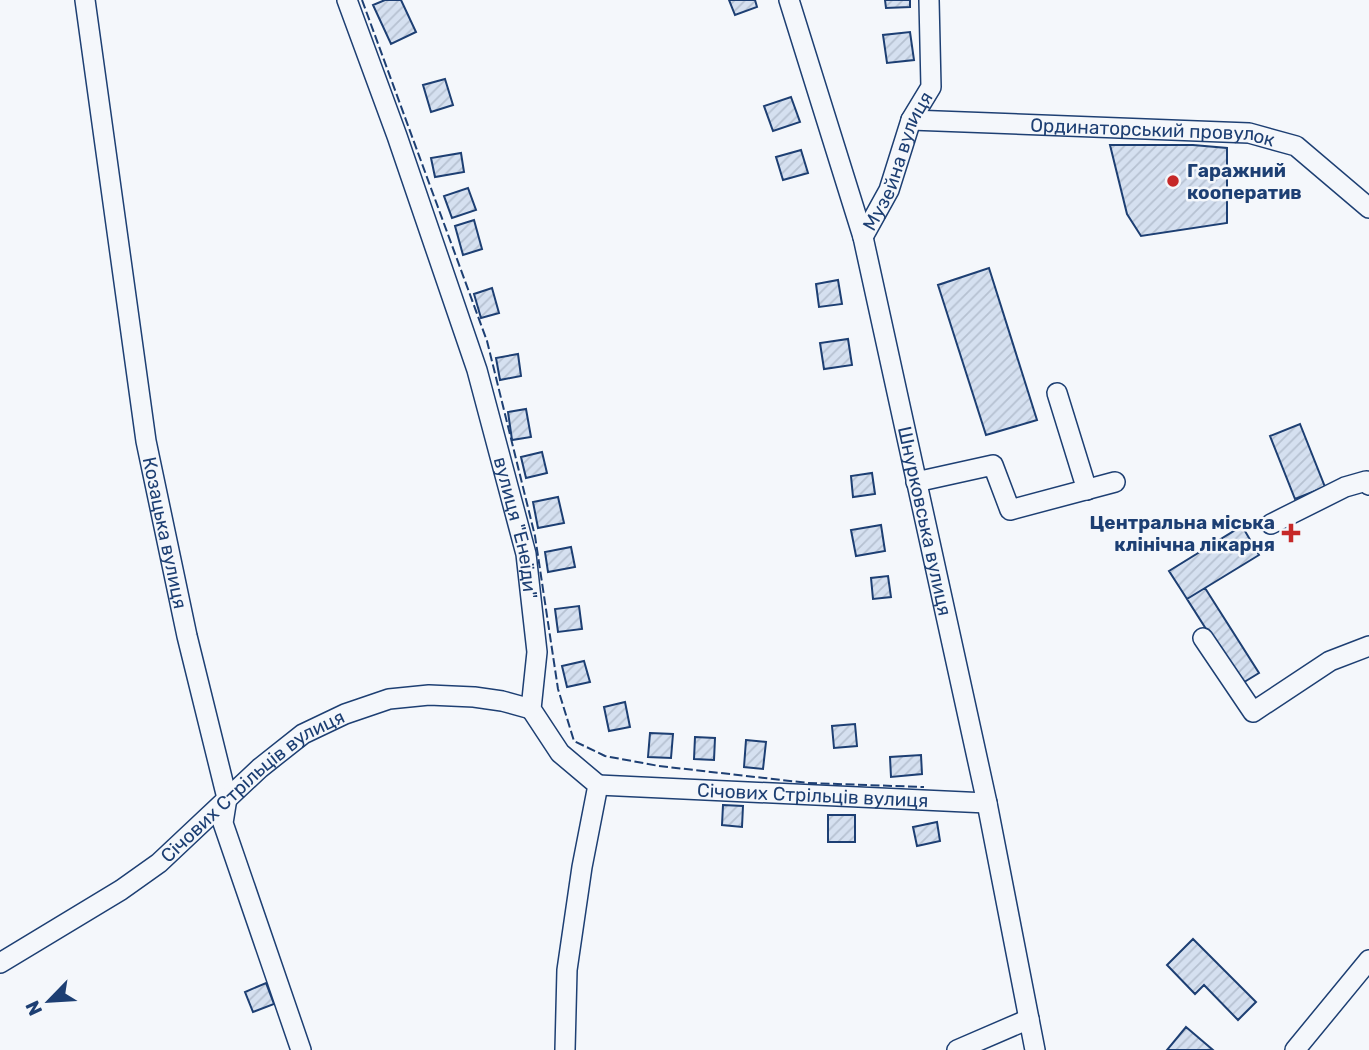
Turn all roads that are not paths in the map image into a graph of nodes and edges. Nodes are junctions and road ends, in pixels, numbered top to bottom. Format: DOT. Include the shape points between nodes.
graph roads {
  1 [pos="85,0"];
  2 [pos="348,0"];
  3 [pos="789,0"];
  4 [pos="929,0"];
  5 [pos="911,120"];
  6 [pos="1369,208"];
  7 [pos="863,237"];
  8 [pos="1056,393"];
  9 [pos="916,482"];
  10 [pos="1115,482"];
  11 [pos="1369,485"];
  12 [pos="1087,490"];
  13 [pos="1271,524"];
  14 [pos="1203,638"];
  15 [pos="1369,646"];
  16 [pos="531,709"];
  17 [pos="598,785"];
  18 [pos="227,798"];
  19 [pos="987,803"];
  20 [pos="1369,960"];
  21 [pos="0,963"];
  22 [pos="1029,1019"];
  23 [pos="301,1050"];
  24 [pos="565,1050"];
  25 [pos="957,1050"];
  26 [pos="1035,1050"];
  27 [pos="1295,1050"];
  1 -- 18 [label="street, Козацька вулиця" via="146,441"];
  2 -- 16 [label="street, вулиця \"Енеїди\"" via="477,370 526,554 537,652"];
  3 -- 7 [label="street, Шнурковська вулиця"];
  4 -- 5 [label="street, Музейна вулиця" via="931,87"];
  5 -- 6 [label="street, Ординаторський провулок" via="1249,133 1296,146"];
  5 -- 7 [label="street, Музейна вулиця" via="889,190"];
  7 -- 9 [label="street, Шнурковська вулиця"];
  8 -- 12 [label="street"];
  9 -- 12 [label="street" via="993,465 1010,510"];
  9 -- 19 [label="street, Шнурковська вулиця"];
  10 -- 12 [label="street"];
  11 -- 13 [label="street" via="1366,481 1345,487"];
  14 -- 15 [label="street" via="1253,712 1329,661"];
  16 -- 17 [label="street" via="560,753"];
  16 -- 18 [label="street, Січових Стрільців вулиця" via="474,697 389,699 303,734"];
  17 -- 19 [label="street, Січових Стрільців вулиця"];
  17 -- 24 [label="street" via="567,970"];
  18 -- 21 [label="street, Січових Стрільців вулиця" via="159,863"];
  18 -- 23 [label="street, Козацька вулиця" via="223,824"];
  19 -- 22 [label="street, Шнурковська вулиця"];
  20 -- 27 [label="street"];
  22 -- 25 [label="street"];
  22 -- 26 [label="street, Шнурковська вулиця"];
}
